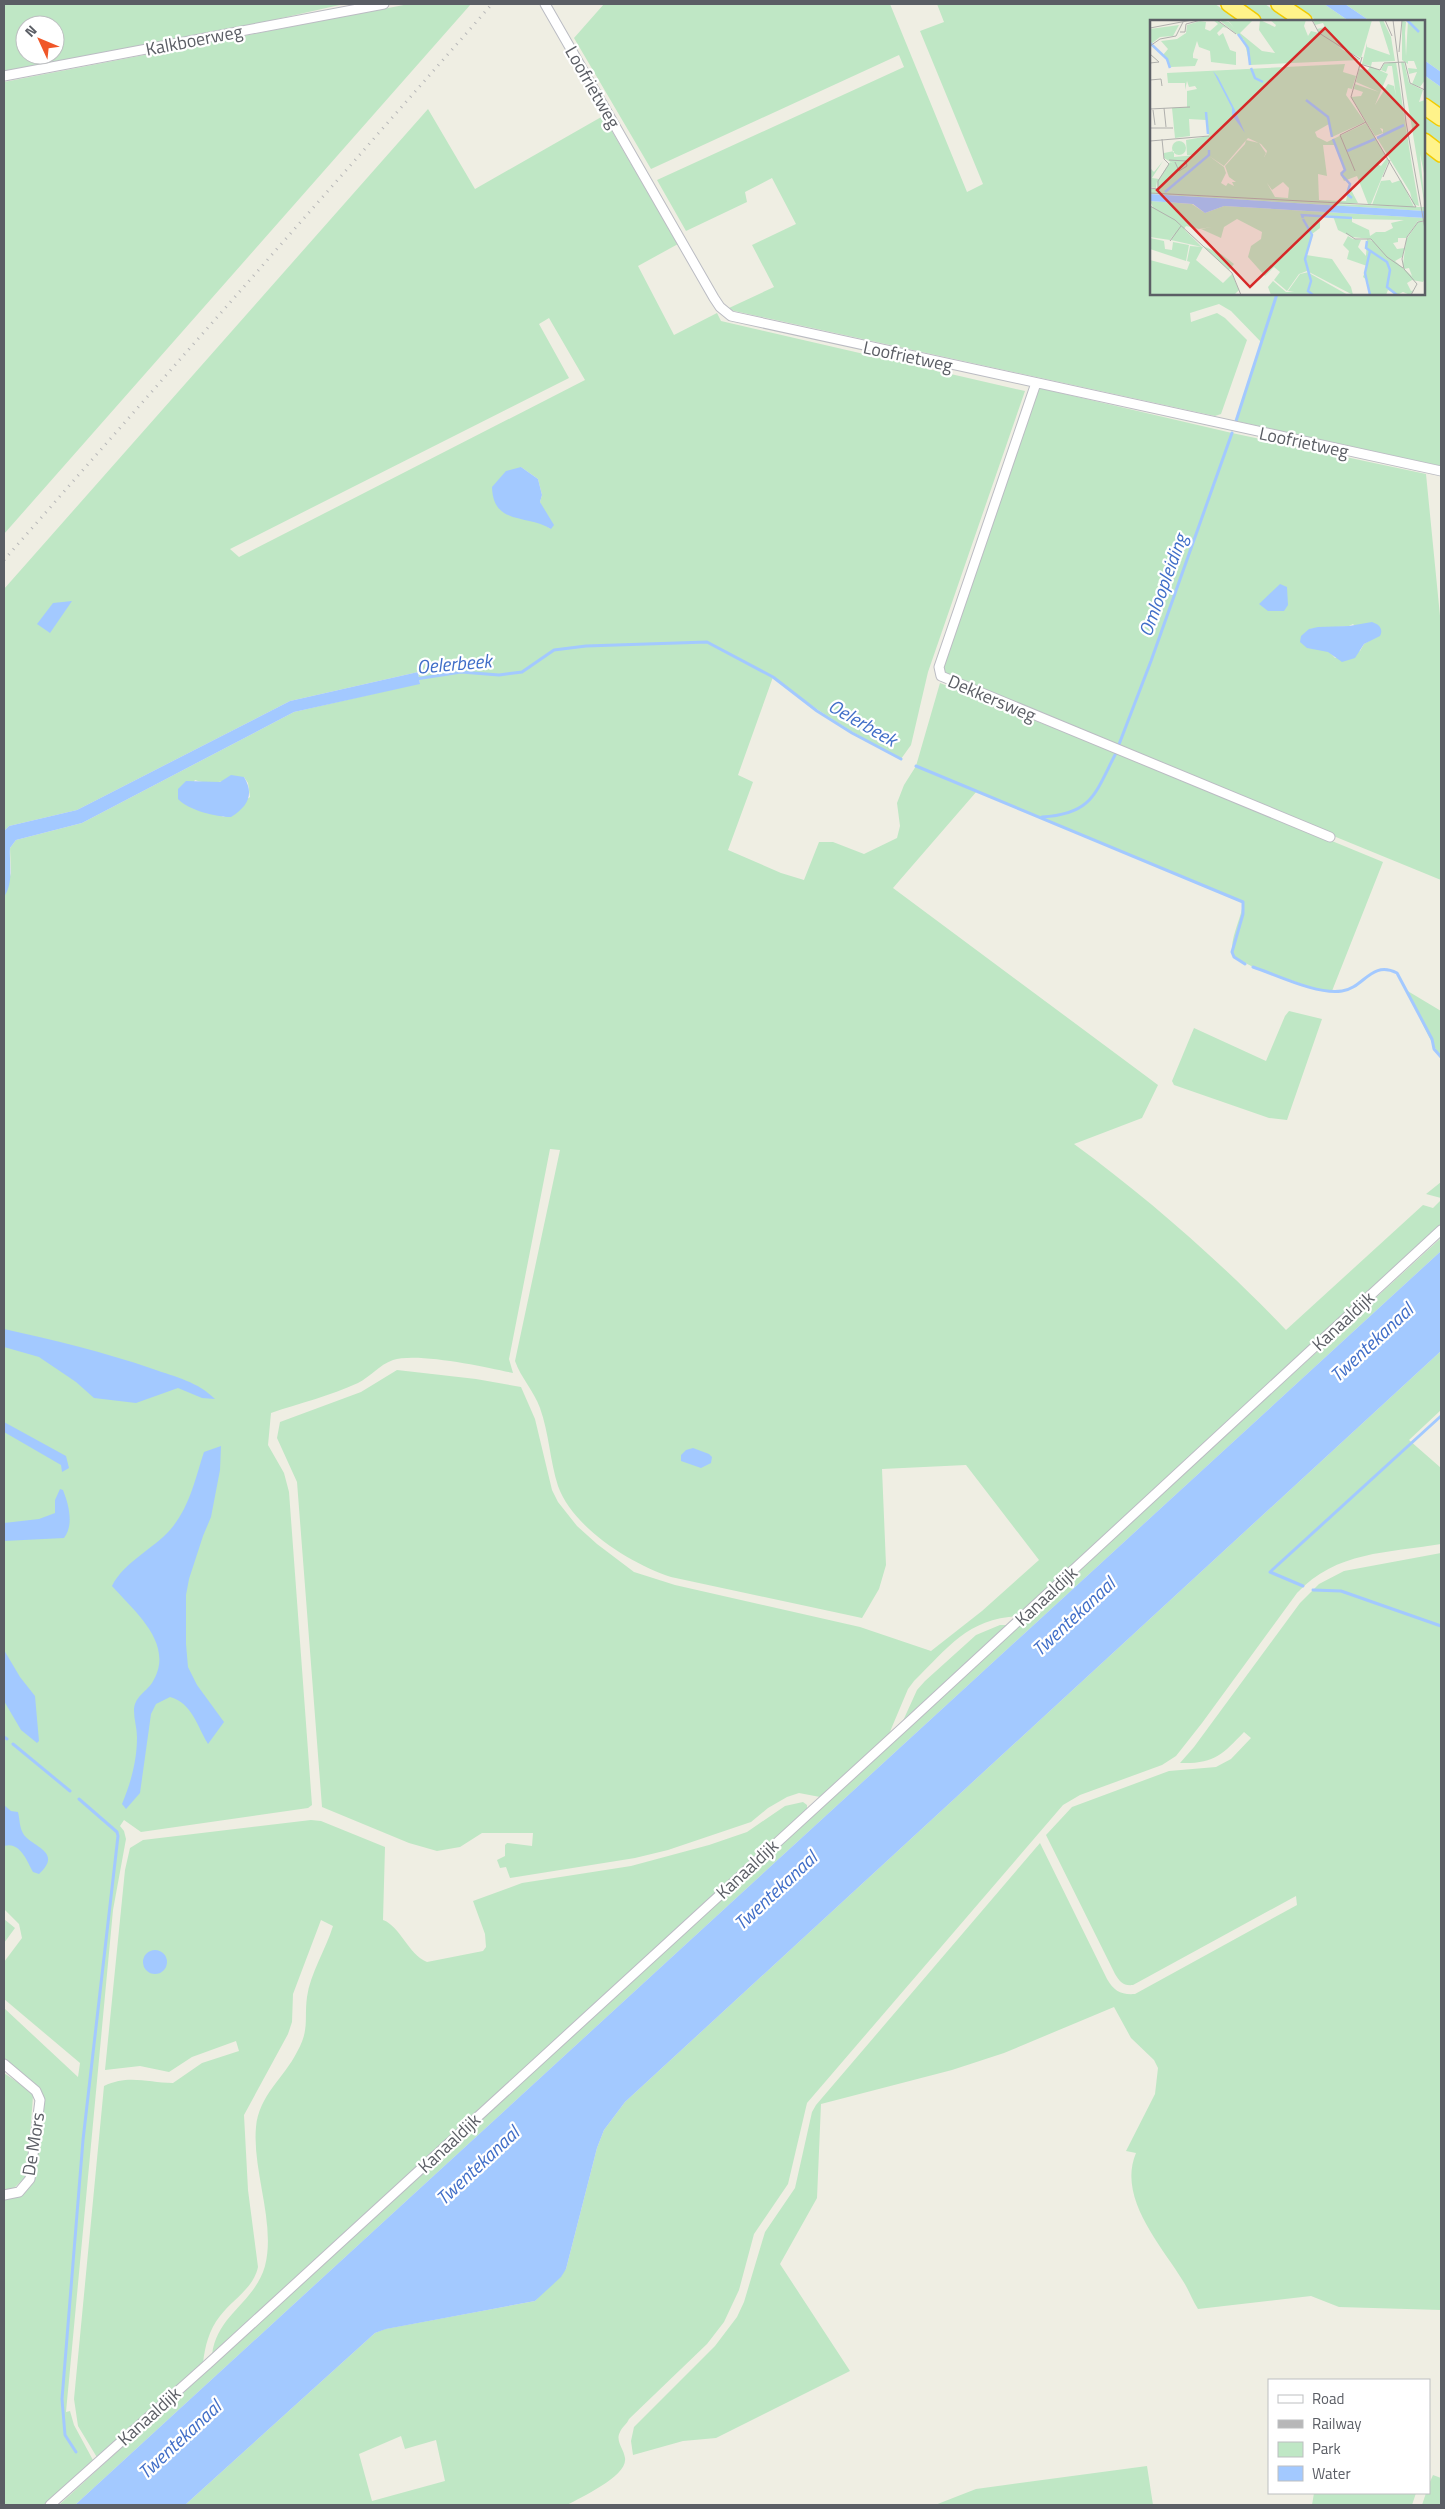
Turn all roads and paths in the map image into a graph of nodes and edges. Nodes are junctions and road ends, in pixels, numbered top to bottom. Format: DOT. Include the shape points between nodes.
graph roads {
  1 [pos="384,4"];
  2 [pos="546,4"];
  3 [pos="1229,4"];
  4 [pos="1280,4"];
  5 [pos="1252,20"];
  6 [pos="1303,20"];
  7 [pos="4,76"];
  8 [pos="1425,107"];
  9 [pos="1441,118"];
  10 [pos="1425,142"];
  11 [pos="1441,154"];
  12 [pos="1036,383"];
  13 [pos="1441,471"];
  14 [pos="1330,837"];
  15 [pos="1441,1230"];
  16 [pos="4,2064"];
  17 [pos="4,2195"];
  18 [pos="50,2505"];
  1 -- 7 [label="street, Kalkboerweg"];
  2 -- 12 [label="street, Loofrietweg" via="714,298 726,313 738,319"];
  3 -- 5 [label="highway"];
  4 -- 6 [label="highway"];
  8 -- 9 [label="highway"];
  10 -- 11 [label="highway"];
  12 -- 13 [label="street, Loofrietweg"];
  12 -- 14 [label="street, Dekkersweg" via="939,672 949,681"];
  15 -- 18 [label="street, Kanaaldijk" via="912,1719"];
  16 -- 17 [label="street, De Mors" via="36,2091 40,2100 30,2179 19,2192"];
}
